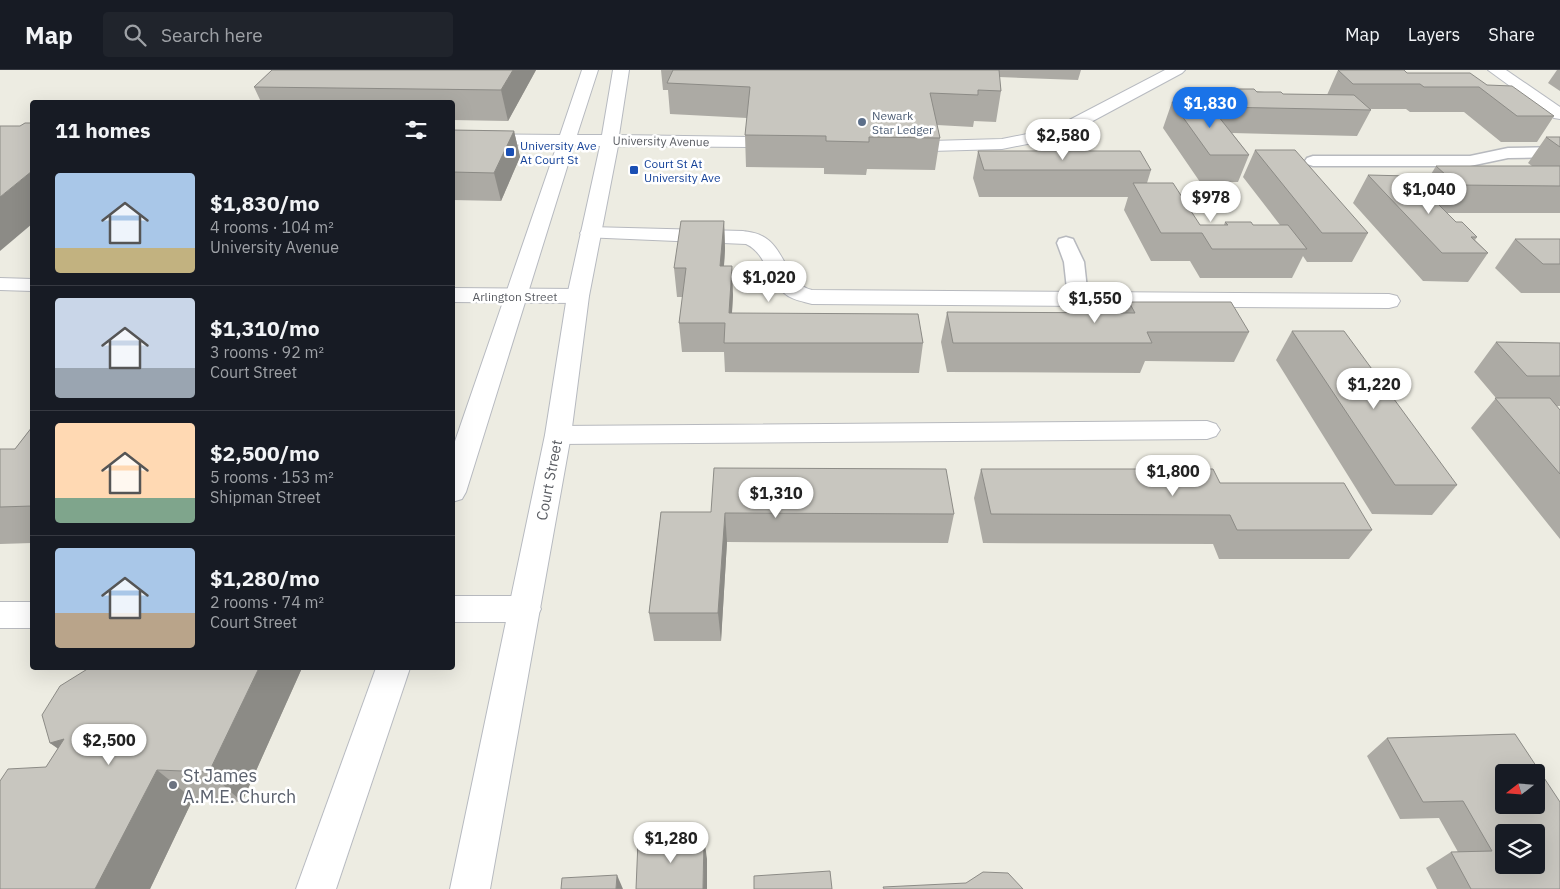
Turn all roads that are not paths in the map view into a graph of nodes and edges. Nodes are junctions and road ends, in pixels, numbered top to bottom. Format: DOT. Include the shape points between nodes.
graph roads {
  1 [pos="590,70"];
  2 [pos="622,70"];
  3 [pos="1177,70"];
  4 [pos="1496,70"];
  5 [pos="1560,114"];
  6 [pos="455,139"];
  7 [pos="569,140"];
  8 [pos="610,141"];
  9 [pos="749,142"];
  10 [pos="931,146"];
  11 [pos="1560,152"];
  12 [pos="1313,161"];
  13 [pos="590,233"];
  14 [pos="1066,243"];
  15 [pos="0,284"];
  16 [pos="30,285"];
  17 [pos="455,295"];
  18 [pos="516,296"];
  19 [pos="578,296"];
  20 [pos="1078,298"];
  21 [pos="1389,302"];
  22 [pos="1207,430"];
  23 [pos="558,436"];
  24 [pos="455,483"];
  25 [pos="455,609"];
  26 [pos="525,609"];
  27 [pos="30,615"];
  28 [pos="0,616"];
  29 [pos="392,670"];
  30 [pos="316,889"];
  31 [pos="470,889"];
  1 -- 7 [label="street"];
  2 -- 8 [label="street, Court Street"];
  3 -- 10 [label="street" via="1058,133 1002,144"];
  4 -- 5 [label="street"];
  6 -- 7 [label="street, University Avenue"];
  7 -- 8 [label="street, University Avenue"];
  7 -- 18 [label="street"];
  8 -- 9 [label="street, University Avenue"];
  8 -- 13 [label="street, Court Street"];
  11 -- 12 [label="lane" via="1508,152 1470,161"];
  13 -- 19 [label="street, Court Street"];
  13 -- 20 [label="street" via="724,236 757,241 768,251 790,290 799,296 812,298"];
  14 -- 20 [label="lane" via="1074,262"];
  15 -- 16 [label="street"];
  17 -- 18 [label="street, Arlington Street"];
  18 -- 19 [label="street, Arlington Street"];
  18 -- 24 [label="street"];
  19 -- 23 [label="street, Court Street"];
  20 -- 21 [label="street"];
  22 -- 23 [label="street"];
  23 -- 26 [label="street, Court Street"];
  25 -- 26 [label="street"];
  26 -- 31 [label="street, Court Street"];
  27 -- 28 [label="street"];
  29 -- 30 [label="street"];
}
